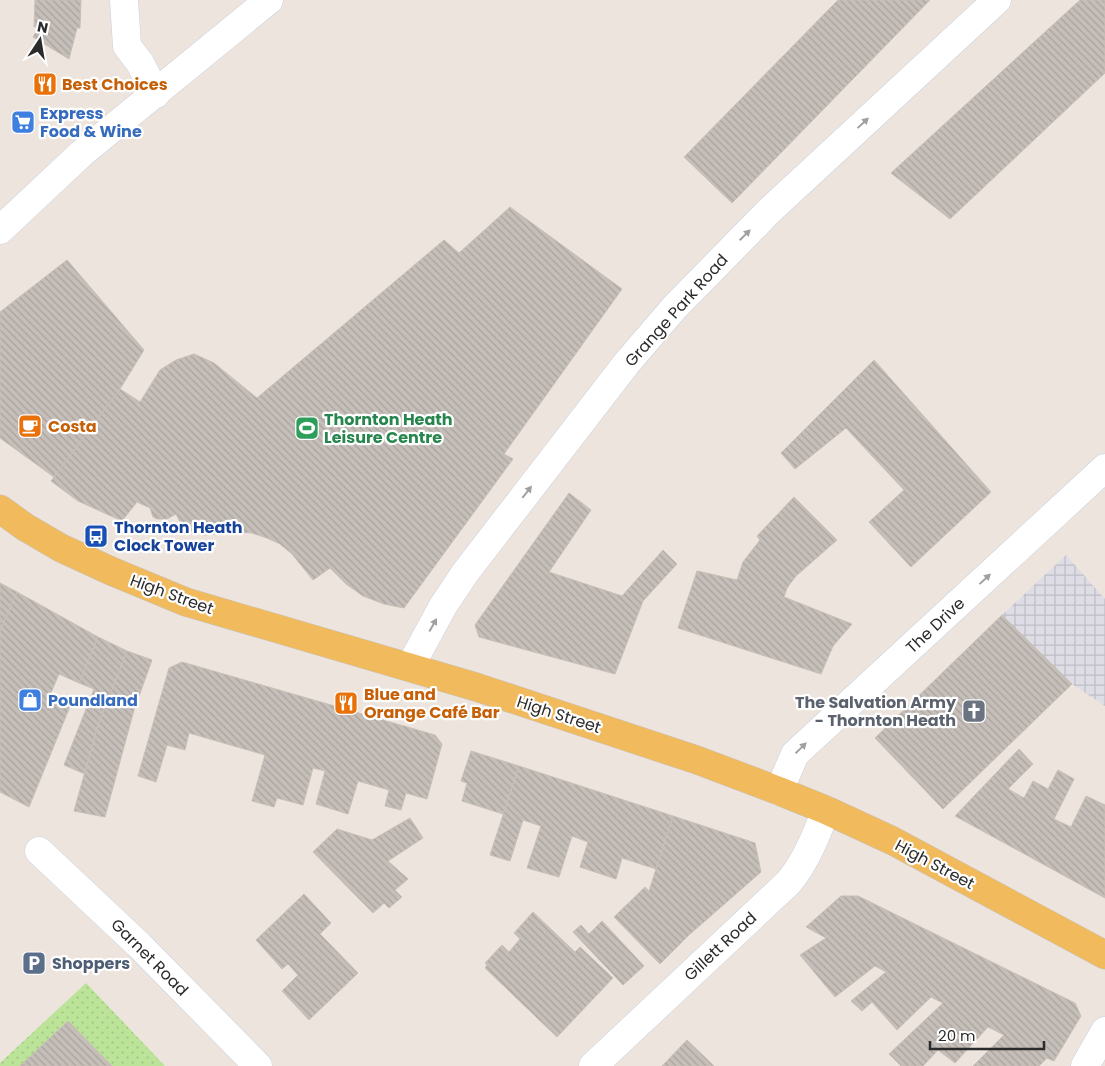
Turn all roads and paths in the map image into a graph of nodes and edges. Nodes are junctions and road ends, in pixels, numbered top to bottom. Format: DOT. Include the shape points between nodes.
graph roads {
  1 [pos="124,0"];
  2 [pos="269,0"];
  3 [pos="997,0"];
  4 [pos="156,94"];
  5 [pos="2,227"];
  6 [pos="1105,468"];
  7 [pos="0,509"];
  8 [pos="410,667"];
  9 [pos="779,791"];
  10 [pos="826,810"];
  11 [pos="39,851"];
  12 [pos="1105,954"];
  13 [pos="1105,1031"];
  14 [pos="258,1066"];
  15 [pos="593,1066"];
  16 [pos="1085,1066"];
  1 -- 4 [label="street" via="127,46"];
  2 -- 4 [label="street"];
  8 -- 3 [label="street, Grange Park Road, one-way" via="465,573 626,364 674,308 769,211"];
  4 -- 5 [label="street" via="82,153"];
  9 -- 6 [label="street, The Drive, one-way" via="795,754"];
  7 -- 8 [label="main road, High Street" via="61,548 186,602"];
  8 -- 9 [label="main road, High Street" via="646,742"];
  9 -- 10 [label="main road, High Street"];
  10 -- 12 [label="main road, High Street" via="900,845"];
  10 -- 15 [label="street, Gillett Road" via="799,870"];
  11 -- 14 [label="street, Garnet Road" via="140,945"];
  13 -- 16 [label="street"];
}
